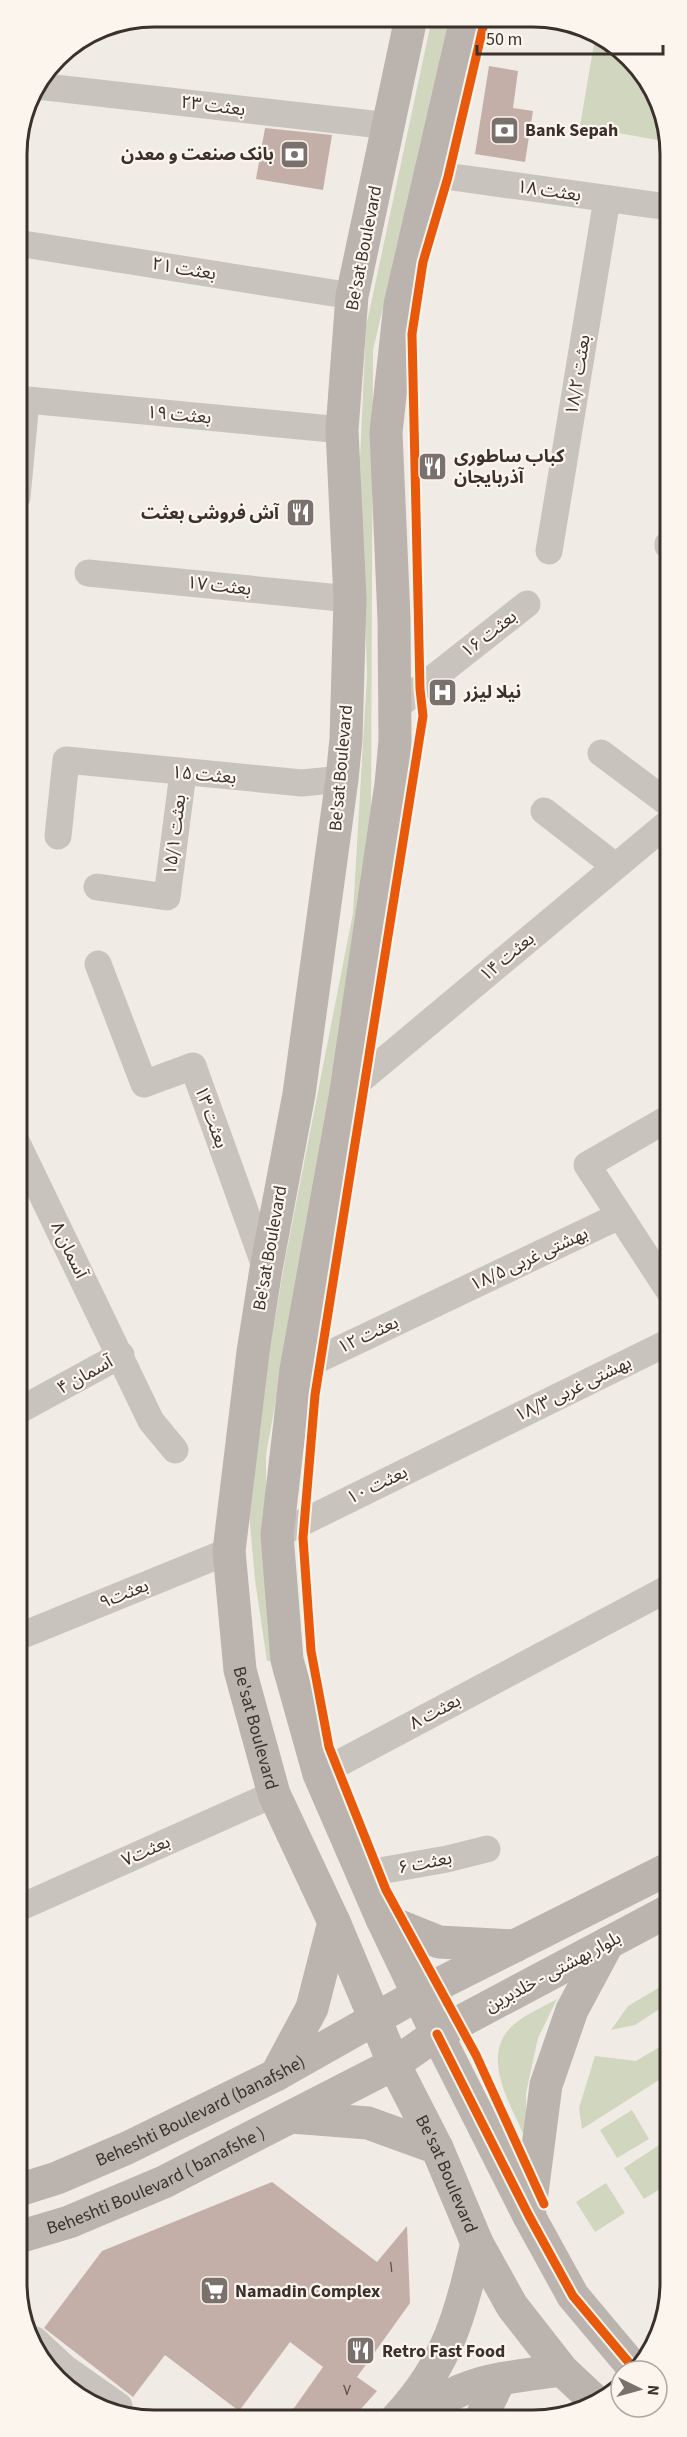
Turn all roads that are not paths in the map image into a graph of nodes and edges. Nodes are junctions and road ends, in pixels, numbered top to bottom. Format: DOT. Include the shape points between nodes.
graph roads {
  1 [pos="409,27"];
  2 [pos="464,27"];
  3 [pos="46,87"];
  4 [pos="390,126"];
  5 [pos="430,174"];
  6 [pos="607,199"];
  7 [pos="660,206"];
  8 [pos="27,245"];
  9 [pos="352,296"];
  10 [pos="27,400"];
  11 [pos="342,430"];
  12 [pos="549,551"];
  13 [pos="88,573"];
  14 [pos="350,598"];
  15 [pos="527,604"];
  16 [pos="394,708"];
  17 [pos="601,753"];
  18 [pos="183,773"];
  19 [pos="342,779"];
  20 [pos="391,784"];
  21 [pos="660,797"];
  22 [pos="544,811"];
  23 [pos="660,829"];
  24 [pos="58,836"];
  25 [pos="615,866"];
  26 [pos="97,887"];
  27 [pos="98,964"];
  28 [pos="346,1092"];
  29 [pos="660,1123"];
  30 [pos="27,1163"];
  31 [pos="619,1216"];
  32 [pos="266,1269"];
  33 [pos="660,1278"];
  34 [pos="440,1301"];
  35 [pos="660,1346"];
  36 [pos="121,1355"];
  37 [pos="296,1370"];
  38 [pos="27,1399"];
  39 [pos="476,1436"];
  40 [pos="175,1450"];
  41 [pos="277,1535"];
  42 [pos="229,1551"];
  43 [pos="660,1593"];
  44 [pos="27,1634"];
  45 [pos="290,1669"];
  46 [pos="242,1679"];
  47 [pos="319,1774"];
  48 [pos="274,1794"];
  49 [pos="487,1849"];
  50 [pos="363,1874"];
  51 [pos="660,1877"];
  52 [pos="27,1904"];
  53 [pos="660,1915"];
  54 [pos="382,1919"];
  55 [pos="334,1922"];
  56 [pos="608,1943"];
  57 [pos="517,1946"];
  58 [pos="419,1994"];
  59 [pos="374,2018"];
  60 [pos="437,2034"];
  61 [pos="394,2064"];
  62 [pos="276,2075"];
  63 [pos="292,2117"];
  64 [pos="437,2148"];
  65 [pos="27,2187"];
  66 [pos="529,2216"];
  67 [pos="27,2235"];
  68 [pos="477,2243"];
  69 [pos="441,2359"];
  70 [pos="626,2359"];
  71 [pos="562,2370"];
  72 [pos="500,2379"];
  73 [pos="72,2380"];
  74 [pos="463,2388"];
  75 [pos="590,2396"];
  76 [pos="112,2403"];
  77 [pos="404,2410"];
  78 [pos="431,2410"];
  79 [pos="485,2410"];
  1 -- 4 [label="main road, Be'sat Boulevard"];
  2 -- 5 [label="main road"];
  3 -- 4 [label="street, ۲۳ بعثت"];
  4 -- 9 [label="main road, Be'sat Boulevard"];
  5 -- 6 [label="street, بعثت ۱۸"];
  5 -- 16 [label="main road" via="400,305 386,432 394,595"];
  6 -- 7 [label="street, بعثت ۱۸"];
  6 -- 12 [label="street, ۱۸/۲ بعثت"];
  8 -- 9 [label="street, ۲۱ بعثت"];
  9 -- 11 [label="main road, Be'sat Boulevard"];
  10 -- 11 [label="street, بعثت ۱۹"];
  11 -- 14 [label="main road, Be'sat Boulevard"];
  13 -- 14 [label="street, بعثت ۱۷"];
  14 -- 19 [label="main road, Be'sat Boulevard"];
  15 -- 16 [label="street, بعثت ۱۶"];
  16 -- 20 [label="main road"];
  17 -- 21 [label="street"];
  18 -- 19 [label="street, بعثت ۱۵" via="302,783"];
  18 -- 24 [label="street, بعثت ۱۵" via="66,760"];
  18 -- 26 [label="street, ۱۵/۱ بعثت" via="167,897"];
  19 -- 20 [label="main road"];
  19 -- 32 [label="main road, Be'sat Boulevard" via="299,1094"];
  20 -- 28 [label="main road"];
  22 -- 25 [label="street"];
  23 -- 25 [label="street, بعثت ۱۴"];
  25 -- 28 [label="street, بعثت ۱۴"];
  27 -- 32 [label="street, ۱۳ بعثت" via="144,1084 193,1066"];
  28 -- 37 [label="main road"];
  29 -- 31 [label="street" via="587,1166"];
  30 -- 36 [label="street, ۸ آسمان"];
  31 -- 33 [label="street"];
  31 -- 34 [label="street, بهشتی غربی ۱۸/۵"];
  32 -- 42 [label="main road, Be'sat Boulevard"];
  34 -- 37 [label="street, ۱۲ بعثت"];
  35 -- 39 [label="street, بهشتی غربی ۱۸/۳"];
  36 -- 38 [label="street, ۴ آسمان"];
  36 -- 40 [label="street, ۸ آسمان" via="151,1420"];
  37 -- 41 [label="main road"];
  39 -- 41 [label="street, ۱۰ بعثت"];
  41 -- 45 [label="main road"];
  42 -- 44 [label="street, بعثت۹"];
  42 -- 46 [label="main road, Be'sat Boulevard"];
  43 -- 47 [label="street, ۸ بعثت"];
  45 -- 46 [label="main road"];
  45 -- 47 [label="main road"];
  46 -- 48 [label="main road, Be'sat Boulevard"];
  47 -- 50 [label="main road"];
  48 -- 52 [label="street, بعثت۷"];
  48 -- 55 [label="main road, Be'sat Boulevard"];
  49 -- 50 [label="street, ۶ بعثت"];
  50 -- 54 [label="main road"];
  51 -- 57 [label="main road"];
  53 -- 56 [label="main road, بلوار بهشتی - خلدبرین"];
  54 -- 57 [label="main road" via="439,1942"];
  54 -- 58 [label="main road"];
  55 -- 59 [label="main road, Be'sat Boulevard"];
  55 -- 62 [label="main road" via="312,2008"];
  56 -- 60 [label="main road, بلوار بهشتی - خلدبرین"];
  56 -- 66 [label="main road" via="572,2010 546,2085"];
  57 -- 58 [label="main road, Beheshti Boulevard (banafshe)"];
  58 -- 59 [label="main road, Beheshti Boulevard (banafshe)"];
  58 -- 60 [label="main road"];
  59 -- 61 [label="main road, Be'sat Boulevard"];
  59 -- 62 [label="main road, Beheshti Boulevard (banafshe)"];
  60 -- 61 [label="main road, بلوار بهشتی - خلدبرین"];
  60 -- 66 [label="main road"];
  61 -- 63 [label="main road, Beheshti Boulevard ( banafshe )"];
  61 -- 64 [label="main road, Be'sat Boulevard"];
  62 -- 65 [label="main road, Beheshti Boulevard (banafshe)" via="127,2148"];
  63 -- 64 [label="main road" via="368,2123"];
  63 -- 67 [label="main road, Beheshti Boulevard ( banafshe )" via="164,2182 69,2222"];
  64 -- 68 [label="main road, Be'sat Boulevard"];
  66 -- 70 [label="main road" via="573,2296"];
  68 -- 69 [label="main road" via="463,2306"];
  68 -- 71 [label="main road, Be'sat Boulevard" via="512,2306"];
  69 -- 74 [label="main road" via="460,2363 466,2375"];
  69 -- 77 [label="main road"];
  71 -- 72 [label="main road"];
  71 -- 75 [label="main road, Be'sat Boulevard"];
  72 -- 74 [label="main road"];
  72 -- 79 [label="main road"];
  73 -- 76 [label="street"];
  74 -- 78 [label="main road"];
}
